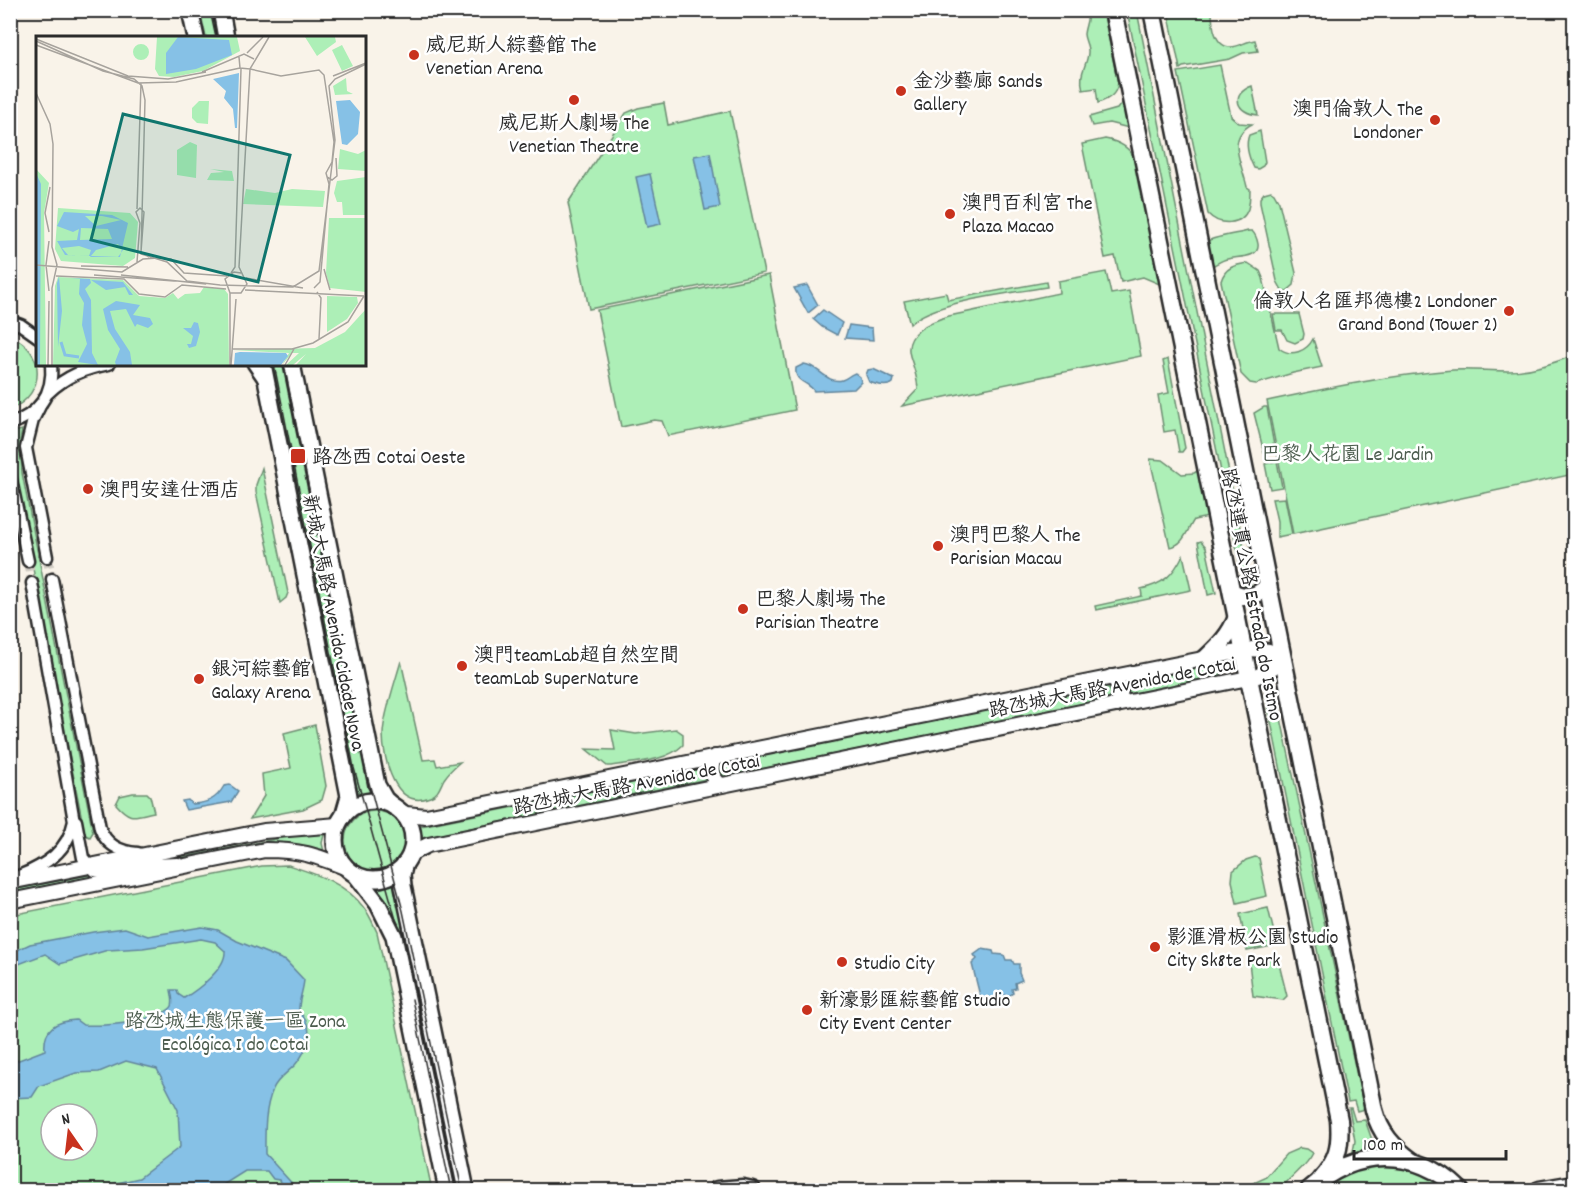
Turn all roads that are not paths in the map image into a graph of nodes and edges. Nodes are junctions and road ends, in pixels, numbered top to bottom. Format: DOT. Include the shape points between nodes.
graph roads {
  1 [pos="190,10"];
  2 [pos="221,10"];
  3 [pos="1113,10"];
  4 [pos="1152,10"];
  5 [pos="196,36"];
  6 [pos="226,36"];
  7 [pos="10,314"];
  8 [pos="16,323"];
  9 [pos="36,336"];
  10 [pos="51,366"];
  11 [pos="99,366"];
  12 [pos="254,366"];
  13 [pos="264,366"];
  14 [pos="292,366"];
  15 [pos="269,388"];
  16 [pos="48,394"];
  17 [pos="40,406"];
  18 [pos="10,424"];
  19 [pos="10,475"];
  20 [pos="47,557"];
  21 [pos="28,561"];
  22 [pos="52,579"];
  23 [pos="32,583"];
  24 [pos="1268,585"];
  25 [pos="1232,592"];
  26 [pos="1237,617"];
  27 [pos="1243,650"];
  28 [pos="1282,656"];
  29 [pos="1206,658"];
  30 [pos="1111,677"];
  31 [pos="1249,678"];
  32 [pos="1117,705"];
  33 [pos="715,757"];
  34 [pos="721,785"];
  35 [pos="395,808"];
  36 [pos="74,814"];
  37 [pos="340,821"];
  38 [pos="150,854"];
  39 [pos="407,859"];
  40 [pos="199,863"];
  41 [pos="88,866"];
  42 [pos="351,871"];
  43 [pos="10,881"];
  44 [pos="10,901"];
  45 [pos="1412,1161"];
  46 [pos="1575,1184"];
  47 [pos="1315,1185"];
  48 [pos="447,1191"];
  49 [pos="466,1191"];
  50 [pos="717,1191"];
  51 [pos="752,1191"];
  52 [pos="1460,1191"];
  53 [pos="1539,1191"];
  1 -- 5 [label="main road"];
  2 -- 6 [label="main road"];
  3 -- 25 [label="main road, 路氹連貫公路 Estrada do Istmo"];
  4 -- 24 [label="main road, 路氹連貫公路 Estrada do Istmo"];
  7 -- 8 [label="street"];
  8 -- 9 [label="street"];
  10 -- 16 [label="street"];
  11 -- 16 [label="street" via="67,377"];
  12 -- 15 [label="street"];
  13 -- 15 [label="main road, 新城大馬路 Avenida Cidade Nova"];
  14 -- 35 [label="main road, 新城大馬路 Avenida Cidade Nova" via="377,785"];
  15 -- 37 [label="main road, 新城大馬路 Avenida Cidade Nova" via="349,796"];
  16 -- 17 [label="street"];
  17 -- 18 [label="street"];
  17 -- 20 [label="street" via="26,448"];
  19 -- 21 [label="street"];
  22 -- 38 [label="street" via="100,828 105,839 118,849"];
  23 -- 36 [label="street"];
  24 -- 25 [label="main road" via="1248,597"];
  24 -- 28 [label="main road, 路氹連貫公路 Estrada do Istmo"];
  25 -- 26 [label="main road, 路氹連貫公路 Estrada do Istmo"];
  26 -- 27 [label="main road, 路氹連貫公路 Estrada do Istmo"];
  26 -- 29 [label="main road" via="1231,632"];
  27 -- 28 [label="street, 路氹城大馬路 Avenida de Cotai" via="1252,648"];
  27 -- 29 [label="street, 路氹城大馬路 Avenida de Cotai"];
  27 -- 31 [label="main road, 路氹連貫公路 Estrada do Istmo"];
  28 -- 31 [label="street, 路氹城大馬路 Avenida de Cotai" via="1266,672"];
  28 -- 45 [label="main road, 路氹連貫公路 Estrada do Istmo" via="1378,1123 1390,1142"];
  29 -- 30 [label="street, 路氹城大馬路 Avenida de Cotai"];
  30 -- 32 [label="street" via="1121,691"];
  30 -- 33 [label="street, 路氹城大馬路 Avenida de Cotai"];
  31 -- 32 [label="street, 路氹城大馬路 Avenida de Cotai"];
  31 -- 47 [label="main road, 路氹連貫公路 Estrada do Istmo" via="1339,1120 1340,1138 1332,1167"];
  32 -- 34 [label="street, 路氹城大馬路 Avenida de Cotai"];
  33 -- 34 [label="street" via="712,774"];
  33 -- 35 [label="street, 路氹城大馬路 Avenida de Cotai" via="426,816 406,814"];
  34 -- 39 [label="street, 路氹城大馬路 Avenida de Cotai" via="428,845"];
  35 -- 37 [label="main road" via="372,801 351,809"];
  35 -- 39 [label="main road" via="411,829 413,842"];
  36 -- 41 [label="street" via="82,858"];
  36 -- 43 [label="street" via="70,837 56,855"];
  37 -- 38 [label="street" via="264,831"];
  37 -- 42 [label="main road" via="336,848 339,859"];
  38 -- 41 [label="street"];
  39 -- 42 [label="main road" via="397,871 376,879"];
  39 -- 49 [label="main road" via="403,886"];
  40 -- 41 [label="street" via="154,864 108,873"];
  40 -- 42 [label="street" via="265,850 293,849"];
  40 -- 44 [label="street"];
  41 -- 43 [label="street"];
  42 -- 48 [label="main road" via="378,904 394,936"];
  45 -- 47 [label="main road" via="1364,1160 1341,1167"];
  45 -- 52 [label="main road" via="1431,1168"];
  46 -- 53 [label="main road"];
  50 -- 51 [label="main road"];
}
